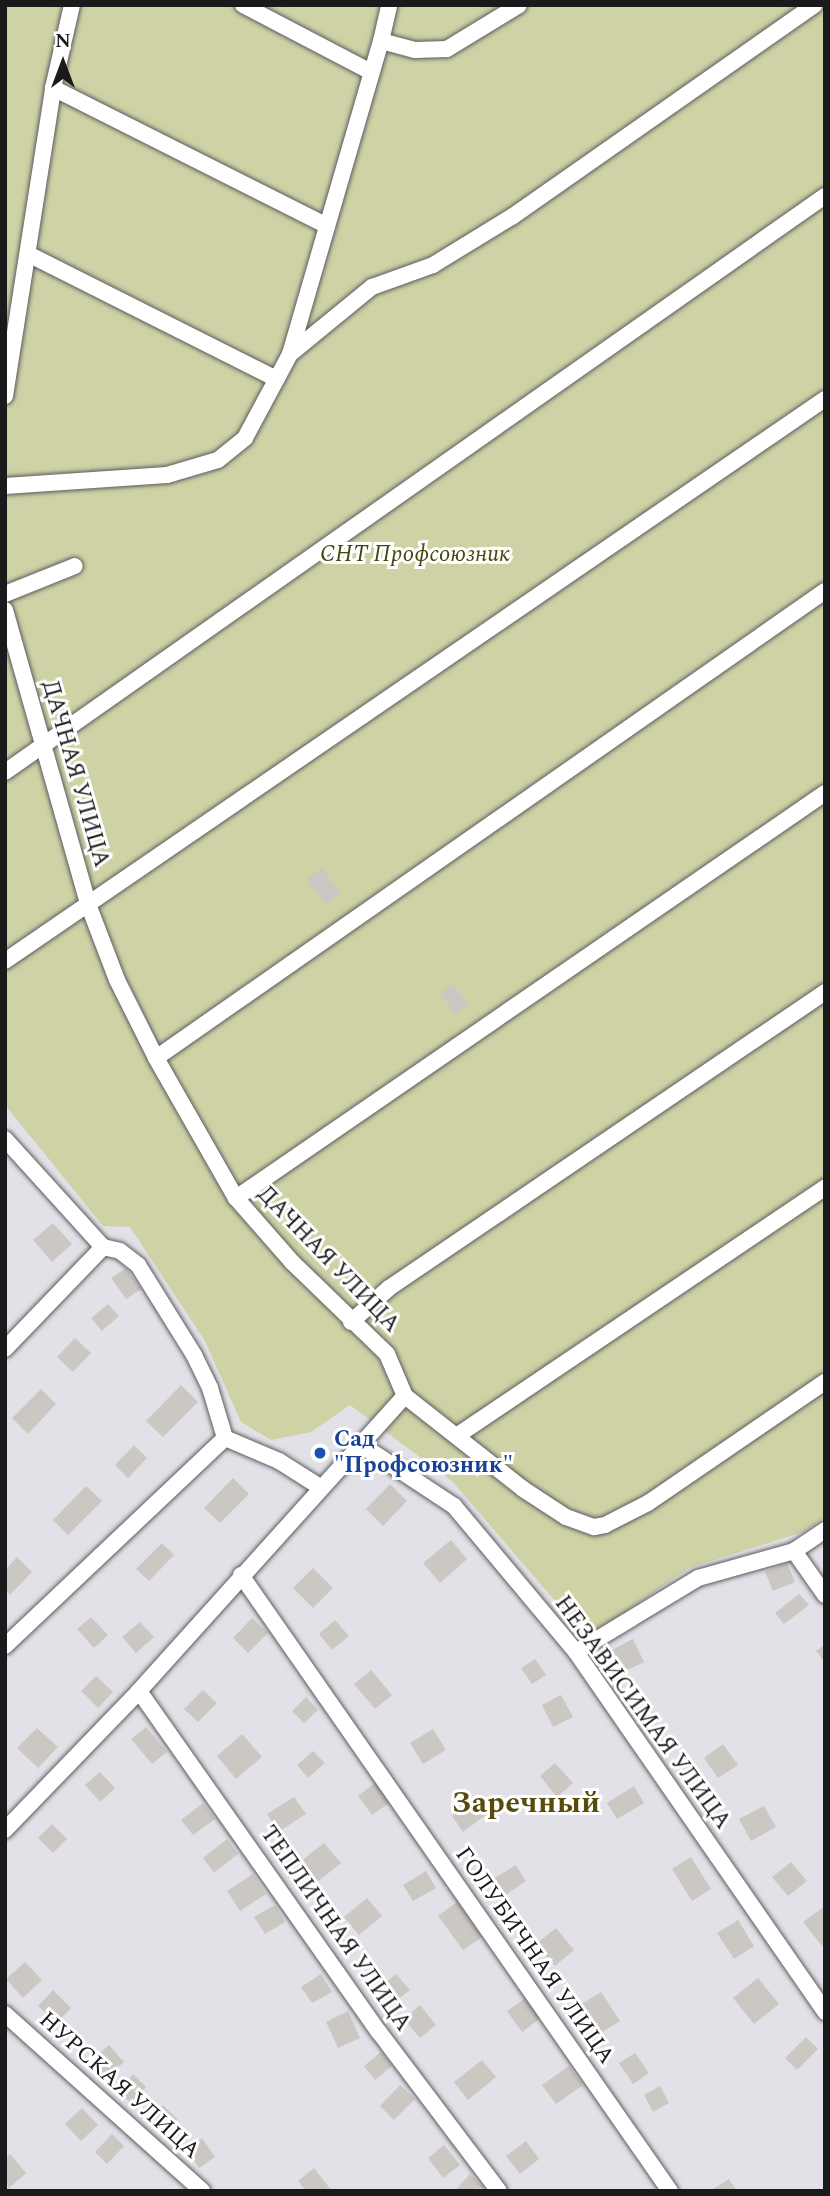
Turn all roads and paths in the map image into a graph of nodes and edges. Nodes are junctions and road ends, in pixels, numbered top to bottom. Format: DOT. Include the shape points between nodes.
graph roads {
  1 [pos="72,5"];
  2 [pos="243,5"];
  3 [pos="389,5"];
  4 [pos="519,5"];
  5 [pos="814,5"];
  6 [pos="382,41"];
  7 [pos="371,72"];
  8 [pos="53,88"];
  9 [pos="825,196"];
  10 [pos="325,225"];
  11 [pos="30,256"];
  12 [pos="290,354"];
  13 [pos="277,379"];
  14 [pos="5,396"];
  15 [pos="825,399"];
  16 [pos="5,486"];
  17 [pos="75,566"];
  18 [pos="825,591"];
  19 [pos="5,594"];
  20 [pos="5,610"];
  21 [pos="42,746"];
  22 [pos="5,772"];
  23 [pos="825,793"];
  24 [pos="88,904"];
  25 [pos="5,961"];
  26 [pos="825,992"];
  27 [pos="156,1058"];
  28 [pos="6,1142"];
  29 [pos="825,1187"];
  30 [pos="236,1198"];
  31 [pos="103,1247"];
  32 [pos="351,1322"];
  33 [pos="5,1349"];
  34 [pos="825,1382"];
  35 [pos="404,1396"];
  36 [pos="458,1435"];
  37 [pos="225,1438"];
  38 [pos="360,1444"];
  39 [pos="320,1487"];
  40 [pos="825,1530"];
  41 [pos="794,1551"];
  42 [pos="241,1575"];
  43 [pos="825,1595"];
  44 [pos="5,1646"];
  45 [pos="576,1652"];
  46 [pos="139,1690"];
  47 [pos="5,1830"];
  48 [pos="825,2012"];
  49 [pos="5,2014"];
  50 [pos="202,2191"];
  51 [pos="499,2191"];
  52 [pos="670,2191"];
  1 -- 8 [label="street"];
  2 -- 7 [label="street"];
  3 -- 6 [label="street"];
  4 -- 6 [label="street" via="447,50 415,50"];
  5 -- 12 [label="street" via="513,216 433,265 372,287"];
  6 -- 7 [label="street"];
  7 -- 10 [label="street"];
  8 -- 10 [label="street"];
  8 -- 11 [label="street"];
  9 -- 21 [label="street"];
  10 -- 12 [label="street"];
  11 -- 13 [label="street"];
  11 -- 14 [label="street"];
  12 -- 13 [label="street"];
  13 -- 16 [label="street" via="245,438 218,460 167,475"];
  15 -- 24 [label="street"];
  17 -- 19 [label="street"];
  18 -- 27 [label="street"];
  20 -- 21 [label="street, ДАЧНАЯ УЛИЦА"];
  21 -- 22 [label="street"];
  21 -- 24 [label="street, ДАЧНАЯ УЛИЦА"];
  23 -- 30 [label="street"];
  24 -- 25 [label="street"];
  24 -- 27 [label="street, ДАЧНАЯ УЛИЦА" via="117,980"];
  26 -- 32 [label="street" via="389,1288"];
  27 -- 30 [label="street, ДАЧНАЯ УЛИЦА"];
  28 -- 31 [label="street"];
  29 -- 36 [label="street"];
  30 -- 32 [label="street, ДАЧНАЯ УЛИЦА"];
  31 -- 33 [label="street"];
  31 -- 37 [label="street" via="120,1251 138,1265 194,1355"];
  32 -- 35 [label="street, ДАЧНАЯ УЛИЦА" via="387,1354"];
  34 -- 36 [label="street" via="648,1503 606,1525 584,1525 566,1517 523,1489"];
  35 -- 36 [label="street"];
  35 -- 38 [label="street"];
  37 -- 39 [label="street" via="279,1461"];
  37 -- 44 [label="street"];
  38 -- 39 [label="street"];
  38 -- 45 [label="street, НЕЗАВИСИМАЯ УЛИЦА" via="454,1506"];
  39 -- 42 [label="street"];
  40 -- 41 [label="street"];
  41 -- 43 [label="street"];
  41 -- 45 [label="street" via="698,1578"];
  42 -- 46 [label="street"];
  42 -- 52 [label="street, ГОЛУБИЧНАЯ УЛИЦА"];
  45 -- 48 [label="street, НЕЗАВИСИМАЯ УЛИЦА"];
  46 -- 47 [label="street"];
  46 -- 51 [label="street, ТЕПЛИЧНАЯ УЛИЦА" via="379,2032"];
  49 -- 50 [label="street, НУРСКАЯ УЛИЦА"];
}
